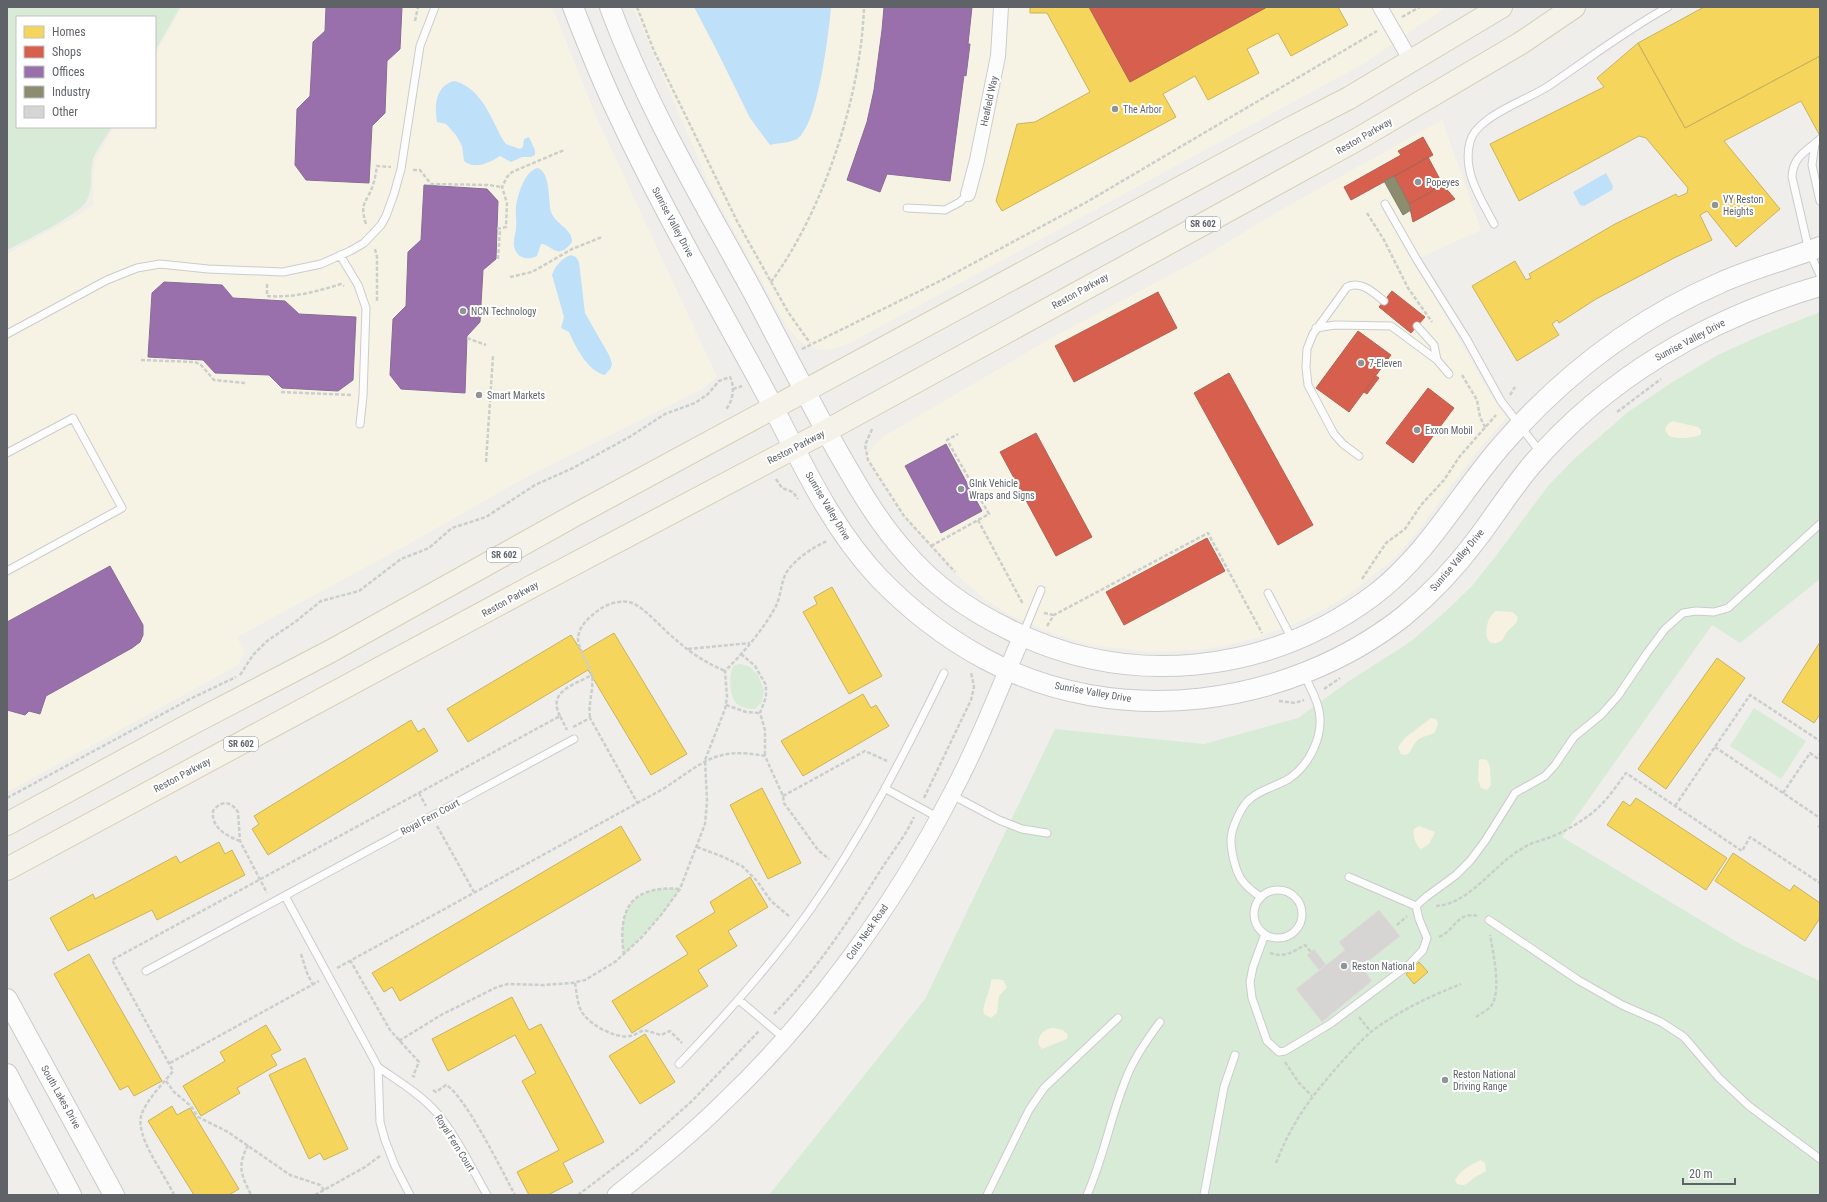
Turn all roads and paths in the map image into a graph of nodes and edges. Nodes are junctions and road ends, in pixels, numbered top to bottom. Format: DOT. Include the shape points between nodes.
graph roads {
  1 [pos="435,7"];
  2 [pos="441,7"];
  3 [pos="573,7"];
  4 [pos="610,7"];
  5 [pos="637,7"];
  6 [pos="864,7"];
  7 [pos="1001,7"];
  8 [pos="1380,7"];
  9 [pos="1420,7"];
  10 [pos="1501,7"];
  11 [pos="1574,7"];
  12 [pos="1668,7"];
  13 [pos="1408,14"];
  14 [pos="431,16"];
  15 [pos="1371,34"];
  16 [pos="1411,61"];
  17 [pos="1818,141"];
  18 [pos="564,150"];
  19 [pos="389,167"];
  20 [pos="431,184"];
  21 [pos="502,187"];
  22 [pos="968,194"];
  23 [pos="1820,201"];
  24 [pos="1385,204"];
  25 [pos="907,208"];
  26 [pos="362,211"];
  27 [pos="1494,224"];
  28 [pos="602,237"];
  29 [pos="1815,249"];
  30 [pos="376,252"];
  31 [pos="340,255"];
  32 [pos="498,259"];
  33 [pos="268,272"];
  34 [pos="1820,275"];
  35 [pos="510,277"];
  36 [pos="772,282"];
  37 [pos="358,285"];
  38 [pos="1820,286"];
  39 [pos="1384,301"];
  40 [pos="1417,326"];
  41 [pos="1316,328"];
  42 [pos="7,334"];
  43 [pos="467,338"];
  44 [pos="486,345"];
  45 [pos="493,356"];
  46 [pos="141,360"];
  47 [pos="1437,360"];
  48 [pos="1448,374"];
  49 [pos="1662,379"];
  50 [pos="245,383"];
  51 [pos="733,389"];
  52 [pos="805,390"];
  53 [pos="281,392"];
  54 [pos="352,395"];
  55 [pos="774,408"];
  56 [pos="1613,414"];
  57 [pos="360,424"];
  58 [pos="1520,425"];
  59 [pos="873,427"];
  60 [pos="1486,429"];
  61 [pos="826,431"];
  62 [pos="958,434"];
  63 [pos="794,447"];
  64 [pos="1542,453"];
  65 [pos="7,454"];
  66 [pos="1359,456"];
  67 [pos="486,462"];
  68 [pos="978,520"];
  69 [pos="1820,524"];
  70 [pos="827,541"];
  71 [pos="1372,563"];
  72 [pos="7,572"];
  73 [pos="1041,590"];
  74 [pos="1268,593"];
  75 [pos="1033,610"];
  76 [pos="1054,615"];
  77 [pos="1045,630"];
  78 [pos="1289,634"];
  79 [pos="1022,636"];
  80 [pos="750,643"];
  81 [pos="687,649"];
  82 [pos="741,654"];
  83 [pos="1007,670"];
  84 [pos="725,671"];
  85 [pos="944,672"];
  86 [pos="972,674"];
  87 [pos="1304,674"];
  88 [pos="592,675"];
  89 [pos="1345,675"];
  90 [pos="1314,696"];
  91 [pos="726,705"];
  92 [pos="760,713"];
  93 [pos="560,716"];
  94 [pos="590,718"];
  95 [pos="574,739"];
  96 [pos="1820,741"];
  97 [pos="1715,747"];
  98 [pos="1820,754"];
  99 [pos="765,756"];
  100 [pos="705,760"];
  101 [pos="898,766"];
  102 [pos="886,789"];
  103 [pos="1783,793"];
  104 [pos="951,795"];
  105 [pos="784,796"];
  106 [pos="7,798"];
  107 [pos="1675,806"];
  108 [pos="918,807"];
  109 [pos="432,816"];
  110 [pos="939,818"];
  111 [pos="1820,818"];
  112 [pos="7,824"];
  113 [pos="1047,833"];
  114 [pos="240,841"];
  115 [pos="697,847"];
  116 [pos="838,867"];
  117 [pos="7,869"];
  118 [pos="1349,877"];
  119 [pos="259,880"];
  120 [pos="1820,883"];
  121 [pos="680,889"];
  122 [pos="474,892"];
  123 [pos="285,896"];
  124 [pos="1261,897"];
  125 [pos="1416,906"];
  126 [pos="1488,920"];
  127 [pos="800,924"];
  128 [pos="1265,934"];
  129 [pos="1427,938"];
  130 [pos="1259,949"];
  131 [pos="1311,952"];
  132 [pos="624,955"];
  133 [pos="350,960"];
  134 [pos="146,971"];
  135 [pos="328,973"];
  136 [pos="575,983"];
  137 [pos="1461,984"];
  138 [pos="7,999"];
  139 [pos="739,1000"];
  140 [pos="1351,1008"];
  141 [pos="1476,1017"];
  142 [pos="1118,1018"];
  143 [pos="1160,1022"];
  144 [pos="765,1023"];
  145 [pos="1371,1032"];
  146 [pos="785,1039"];
  147 [pos="399,1041"];
  148 [pos="691,1051"];
  149 [pos="1279,1052"];
  150 [pos="1235,1055"];
  151 [pos="170,1063"];
  152 [pos="678,1064"];
  153 [pos="378,1067"];
  154 [pos="7,1074"];
  155 [pos="419,1080"];
  156 [pos="166,1081"];
  157 [pos="430,1088"];
  158 [pos="1312,1096"];
  159 [pos="248,1145"];
  160 [pos="388,1150"];
  161 [pos="1820,1159"];
  162 [pos="1276,1163"];
  163 [pos="324,1190"];
  164 [pos="72,1195"];
  165 [pos="114,1195"];
  166 [pos="174,1195"];
  167 [pos="251,1195"];
  168 [pos="315,1195"];
  169 [pos="410,1195"];
  170 [pos="486,1195"];
  171 [pos="515,1195"];
  172 [pos="578,1195"];
  173 [pos="616,1195"];
  174 [pos="987,1195"];
  175 [pos="1087,1195"];
  176 [pos="1204,1195"];
  1 -- 14 [label="lane"];
  2 -- 14 [label="lane"];
  3 -- 55 [label="main road, Sunrise Valley Drive" via="630,140"];
  4 -- 52 [label="main road" via="663,126"];
  5 -- 36 [label="path" via="654,51 738,223"];
  6 -- 36 [label="path" via="856,78 834,159 796,245"];
  7 -- 22 [label="street, Heafield Way" via="998,56"];
  8 -- 16 [label="street"];
  9 -- 13 [label="path"];
  10 -- 16 [label="main road, SR 602"];
  11 -- 61 [label="main road, Reston Parkway / SR 602" via="1521,43 1358,140"];
  12 -- 27 [label="lane" via="1626,32 1545,88 1477,128 1469,143 1468,168 1474,186"];
  14 -- 31 [label="lane" via="419,51 401,169 393,200 376,231 364,242"];
  15 -- 36 [label="path" via="1085,203 823,340 810,343 788,312"];
  16 -- 52 [label="main road, SR 602" via="1349,98"];
  17 -- 23 [label="lane" via="1812,165"];
  17 -- 29 [label="lane" via="1803,152 1792,168 1794,192"];
  18 -- 21 [label="path" via="512,172"];
  19 -- 26 [label="path" via="377,166 374,183 364,201"];
  20 -- 21 [label="path"];
  21 -- 32 [label="path" via="508,211 506,227 498,230"];
  22 -- 25 [label="lane" via="945,210"];
  24 -- 58 [label="lane" via="1498,396"];
  28 -- 35 [label="path" via="572,249 532,272"];
  29 -- 34 [label="lane"];
  29 -- 58 [label="main road" via="1723,282 1656,315 1585,365"];
  30 -- 37 [label="path" via="377,276"];
  31 -- 33 [label="lane" via="308,268"];
  31 -- 37 [label="lane"];
  33 -- 37 [label="path" via="267,296 309,294 340,284 348,288"];
  33 -- 42 [label="lane" via="166,264 143,267 107,280"];
  37 -- 57 [label="lane" via="366,312"];
  38 -- 64 [label="main road, Sunrise Valley Drive" via="1739,315 1674,346 1600,398"];
  39 -- 41 [label="lane" via="1366,288 1351,285"];
  40 -- 47 [label="lane" via="1434,345"];
  41 -- 47 [label="lane" via="1335,325 1391,326"];
  41 -- 66 [label="lane" via="1307,349 1308,385 1338,439"];
  43 -- 44 [label="path"];
  45 -- 67 [label="path"];
  46 -- 50 [label="path" via="198,363 214,380"];
  47 -- 48 [label="lane"];
  49 -- 56 [label="path"];
  51 -- 106 [label="path" via="730,377 719,381 708,394 695,403 665,414 573,468 535,485 486,517 452,528 429,548 401,559 358,591 320,601 267,641 253,654 240,675 206,690"];
  52 -- 55 [label="main road, SR 602"];
  52 -- 61 [label="main road"];
  53 -- 54 [label="path"];
  55 -- 63 [label="main road, Sunrise Valley Drive"];
  55 -- 112 [label="main road, SR 602" via="331,651"];
  58 -- 64 [label="lane"];
  58 -- 78 [label="main road" via="1487,463 1422,550 1400,572 1375,594 1324,627"];
  59 -- 68 [label="path" via="865,445 868,460 904,516 931,546"];
  60 -- 71 [label="path" via="1460,456 1405,529 1386,543"];
  61 -- 63 [label="main road, Reston Parkway / SR 602"];
  61 -- 79 [label="main road" via="874,512 917,565 959,601"];
  62 -- 68 [label="path" via="947,440 989,514"];
  63 -- 83 [label="main road, Sunrise Valley Drive" via="846,537 876,575 933,626"];
  63 -- 117 [label="main road, Reston Parkway / SR 602"];
  64 -- 87 [label="main road, Sunrise Valley Drive" via="1462,558 1427,596 1395,623 1361,646"];
  65 -- 72 [label="lane" via="73,418 122,508"];
  68 -- 75 [label="path" via="1021,603"];
  69 -- 125 [label="lane" via="1728,608 1714,612 1684,613 1666,629 1647,652 1618,696 1601,715 1574,737 1545,776 1515,793 1470,862"];
  70 -- 80 [label="path" via="805,555 787,572 776,605"];
  73 -- 75 [label="lane"];
  74 -- 78 [label="lane"];
  75 -- 76 [label="path"];
  75 -- 79 [label="lane"];
  76 -- 77 [label="path"];
  76 -- 78 [label="path" via="1208,533 1263,634"];
  78 -- 79 [label="main road" via="1231,659 1200,664 1148,667 1090,659"];
  79 -- 83 [label="street, Colts Neck Road"];
  80 -- 81 [label="path"];
  80 -- 82 [label="path"];
  81 -- 84 [label="path"];
  81 -- 88 [label="path" via="634,604 622,602 608,605 587,619 578,637"];
  82 -- 84 [label="path"];
  82 -- 92 [label="path" via="755,666 766,685 766,697"];
  83 -- 87 [label="main road, Sunrise Valley Drive" via="1071,690 1113,698 1163,701 1234,694"];
  83 -- 104 [label="street, Colts Neck Road"];
  84 -- 91 [label="path"];
  85 -- 101 [label="lane"];
  86 -- 108 [label="path" via="974,686 971,700"];
  87 -- 90 [label="lane"];
  88 -- 93 [label="path" via="560,693 556,702"];
  88 -- 94 [label="path"];
  89 -- 90 [label="path"];
  90 -- 124 [label="lane" via="1319,711 1320,727 1309,757 1290,778 1250,799 1240,811 1231,839 1240,877"];
  91 -- 92 [label="path" via="746,712"];
  91 -- 100 [label="path"];
  92 -- 99 [label="path" via="765,730"];
  95 -- 109 [label="lane, Royal Fern Court"];
  96 -- 97 [label="path" via="1750,695"];
  97 -- 103 [label="path"];
  97 -- 107 [label="path"];
  98 -- 103 [label="path" via="1817,758 1810,752"];
  99 -- 100 [label="path" via="744,752"];
  99 -- 105 [label="path"];
  100 -- 115 [label="path" via="707,812"];
  100 -- 122 [label="path" via="663,789"];
  101 -- 102 [label="lane"];
  101 -- 105 [label="path" via="865,751"];
  102 -- 108 [label="lane"];
  102 -- 116 [label="lane"];
  103 -- 111 [label="path"];
  104 -- 110 [label="street, Colts Neck Road"];
  104 -- 113 [label="lane" via="999,820 1022,829"];
  105 -- 116 [label="path" via="784,803 818,850"];
  107 -- 120 [label="path" via="1742,851 1750,837"];
  107 -- 125 [label="path" via="1626,773 1604,802 1589,816 1549,838 1523,847 1463,896 1443,906"];
  108 -- 110 [label="lane"];
  108 -- 144 [label="path" via="913,820 834,941"];
  109 -- 119 [label="path" via="419,793"];
  109 -- 122 [label="path"];
  109 -- 123 [label="lane, Royal Fern Court"];
  110 -- 146 [label="street, Colts Neck Road" via="871,926"];
  114 -- 114 [label="path" via="224,833 214,822 213,811 220,804 230,804 238,812"];
  114 -- 119 [label="path"];
  115 -- 121 [label="path"];
  115 -- 127 [label="path" via="742,866 775,904"];
  116 -- 127 [label="lane"];
  118 -- 125 [label="lane"];
  119 -- 151 [label="path" via="112,960"];
  121 -- 132 [label="path" via="661,915"];
  121 -- 132 [label="path" via="666,888 645,892 630,905 622,924"];
  122 -- 133 [label="path"];
  123 -- 134 [label="lane, Royal Fern Court"];
  123 -- 135 [label="lane, Royal Fern Court"];
  124 -- 128 [label="lane" via="1255,908 1254,918"];
  124 -- 128 [label="lane" via="1273,891 1289,893 1298,901 1301,912 1299,925 1291,934 1276,938"];
  125 -- 129 [label="lane" via="1418,919"];
  126 -- 129 [label="path" via="1467,914 1443,935"];
  126 -- 141 [label="path" via="1496,993 1491,1006"];
  126 -- 161 [label="lane" via="1578,980 1622,1005 1661,1022 1684,1038 1719,1078 1749,1106"];
  127 -- 139 [label="lane"];
  128 -- 130 [label="lane"];
  129 -- 140 [label="lane" via="1423,950 1410,964"];
  130 -- 131 [label="path" via="1279,956 1305,945"];
  130 -- 149 [label="lane" via="1250,982 1252,998 1267,1040"];
  132 -- 136 [label="path" via="600,972"];
  133 -- 135 [label="path"];
  133 -- 147 [label="path" via="383,1019"];
  135 -- 151 [label="path" via="319,981"];
  135 -- 153 [label="lane, Royal Fern Court"];
  136 -- 147 [label="path" via="508,984 497,987 441,1015"];
  136 -- 148 [label="path" via="584,1016 600,1028 619,1037 631,1036 644,1030 661,1035 670,1031"];
  137 -- 145 [label="path" via="1414,1005"];
  138 -- 165 [label="main road, South Lakes Drive"];
  139 -- 144 [label="lane"];
  139 -- 148 [label="lane"];
  140 -- 145 [label="path"];
  140 -- 149 [label="lane" via="1330,1024 1285,1051"];
  142 -- 174 [label="lane" via="1044,1088 1029,1110"];
  143 -- 175 [label="lane" via="1135,1059 1124,1083"];
  144 -- 146 [label="lane"];
  144 -- 172 [label="path" via="753,1039 692,1101 636,1151"];
  145 -- 158 [label="path"];
  146 -- 173 [label="street, Colts Neck Road" via="710,1116"];
  147 -- 155 [label="path" via="420,1062 413,1076"];
  148 -- 152 [label="lane"];
  149 -- 158 [label="path" via="1299,1083"];
  150 -- 176 [label="lane" via="1224,1087"];
  151 -- 156 [label="path" via="174,1071"];
  153 -- 160 [label="lane, Royal Fern Court" via="380,1122"];
  153 -- 170 [label="lane, Royal Fern Court" via="420,1097 437,1113"];
  154 -- 164 [label="main road"];
  156 -- 159 [label="path" via="174,1092 191,1106 198,1117"];
  156 -- 166 [label="path" via="144,1108 140,1121 143,1137"];
  157 -- 171 [label="path" via="436,1092 446,1085 459,1098 470,1113"];
  158 -- 162 [label="path" via="1287,1136"];
  159 -- 163 [label="path" via="290,1175 320,1185"];
  159 -- 167 [label="path" via="241,1159 242,1177"];
  160 -- 163 [label="path" via="365,1167"];
  160 -- 169 [label="lane, Royal Fern Court"];
  163 -- 168 [label="path"];
}
